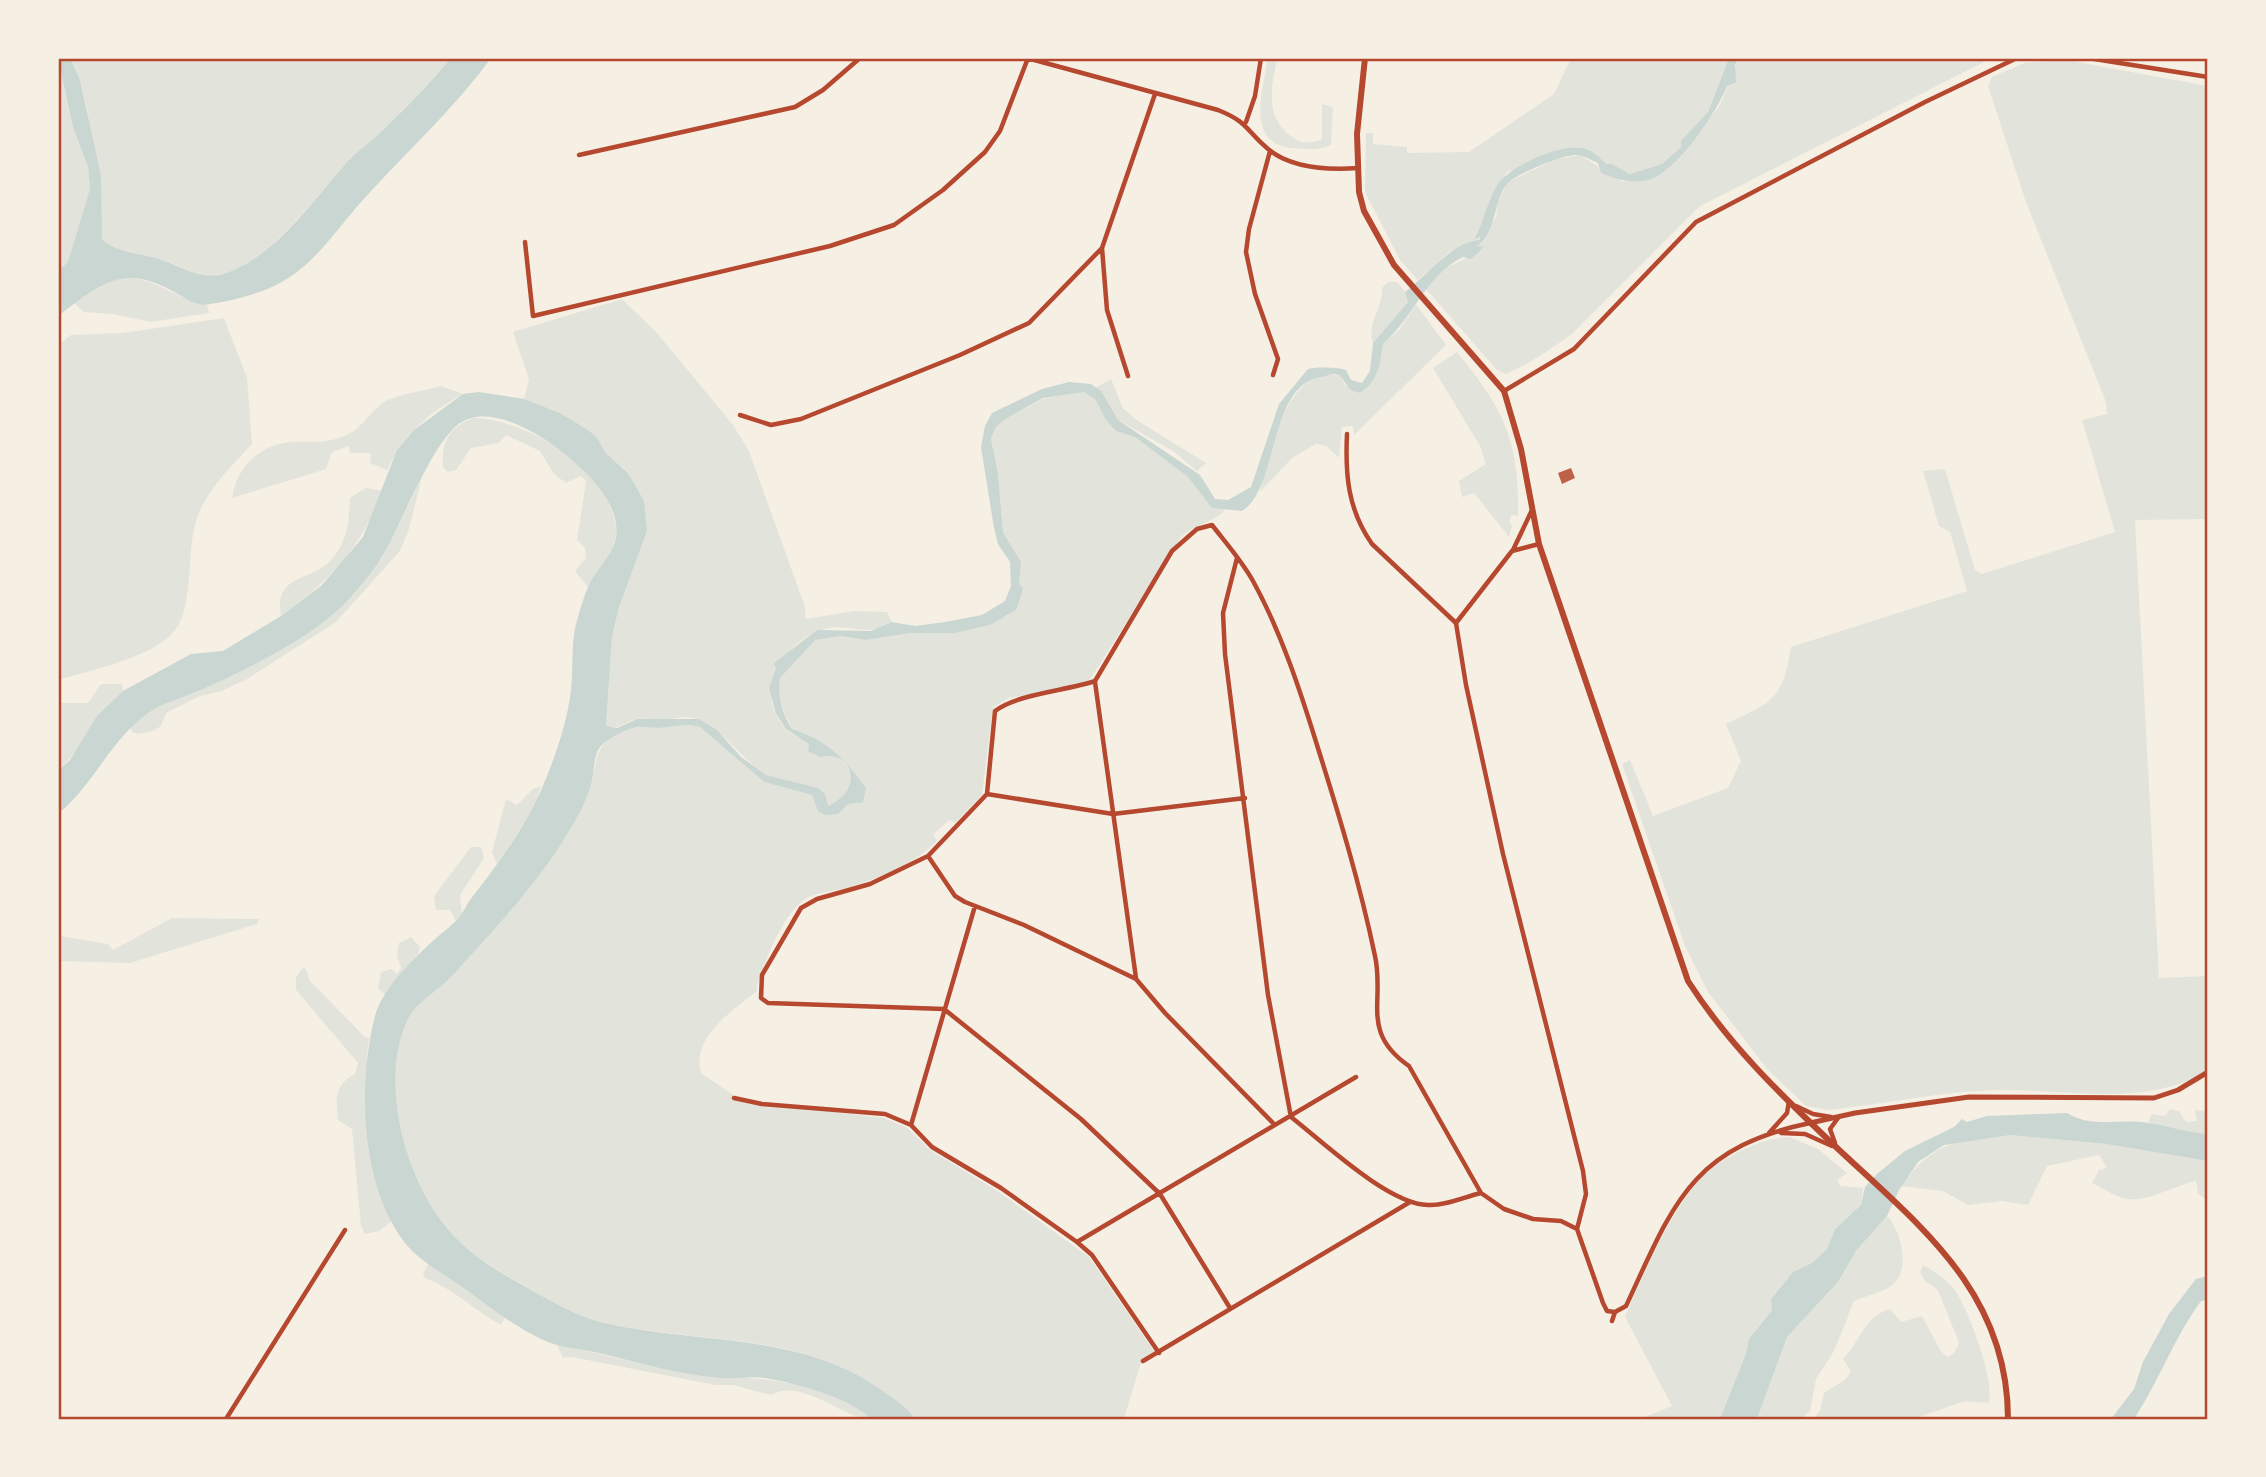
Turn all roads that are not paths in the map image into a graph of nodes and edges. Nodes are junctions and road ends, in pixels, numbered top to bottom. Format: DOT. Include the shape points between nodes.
graph roads {
  1 [pos="860,58"];
  2 [pos="1027,58"];
  3 [pos="1261,58"];
  4 [pos="1365,58"];
  5 [pos="2017,58"];
  6 [pos="2088,58"];
  7 [pos="2208,77"];
  8 [pos="1155,94"];
  9 [pos="1246,122"];
  10 [pos="1270,151"];
  11 [pos="579,155"];
  12 [pos="1358,167"];
  13 [pos="525,242"];
  14 [pos="1102,248"];
  15 [pos="1273,375"];
  16 [pos="1128,376"];
  17 [pos="1504,391"];
  18 [pos="740,415"];
  19 [pos="1347,434"];
  20 [pos="1532,510"];
  21 [pos="1539,544"];
  22 [pos="1512,551"];
  23 [pos="1237,557"];
  24 [pos="1456,623"];
  25 [pos="1095,681"];
  26 [pos="987,794"];
  27 [pos="1245,798"];
  28 [pos="1114,814"];
  29 [pos="929,856"];
  30 [pos="975,906"];
  31 [pos="1136,979"];
  32 [pos="944,1009"];
  33 [pos="2208,1072"];
  34 [pos="1356,1077"];
  35 [pos="734,1098"];
  36 [pos="1788,1101"];
  37 [pos="1292,1117"];
  38 [pos="1838,1118"];
  39 [pos="1810,1123"];
  40 [pos="1274,1124"];
  41 [pos="911,1125"];
  42 [pos="1765,1137"];
  43 [pos="1839,1150"];
  44 [pos="1481,1193"];
  45 [pos="1160,1194"];
  46 [pos="1410,1201"];
  47 [pos="1577,1229"];
  48 [pos="345,1230"];
  49 [pos="1077,1242"];
  50 [pos="1230,1308"];
  51 [pos="1615,1312"];
  52 [pos="1612,1321"];
  53 [pos="1158,1353"];
  54 [pos="1143,1361"];
  55 [pos="226,1419"];
  56 [pos="2008,1419"];
  1 -- 11 [label="street" via="795,107"];
  2 -- 8 [label="street"];
  2 -- 13 [label="street" via="1000,131 985,152 894,225 830,246 533,316"];
  3 -- 9 [label="street"];
  4 -- 12 [label="main road"];
  5 -- 17 [label="street" via="1696,222 1574,349"];
  6 -- 7 [label="street"];
  8 -- 9 [label="street"];
  8 -- 14 [label="street"];
  9 -- 10 [label="street"];
  10 -- 12 [label="street" via="1324,169"];
  10 -- 15 [label="street" via="1247,252 1255,294 1278,359"];
  12 -- 17 [label="main road" via="1364,211 1394,265"];
  14 -- 16 [label="street" via="1107,310"];
  14 -- 18 [label="street" via="1029,323 1002,336 801,419 771,425"];
  17 -- 20 [label="main road"];
  19 -- 24 [label="street" via="1348,489 1363,531"];
  20 -- 21 [label="main road"];
  20 -- 22 [label="street"];
  21 -- 22 [label="street"];
  21 -- 36 [label="main road" via="1688,981 1716,1025"];
  22 -- 24 [label="street"];
  23 -- 25 [label="street" via="1212,525 1185,538 1172,551"];
  23 -- 27 [label="street" via="1223,613"];
  23 -- 44 [label="street" via="1253,582 1300,691 1357,871 1380,976 1375,1009 1385,1043 1409,1066"];
  24 -- 47 [label="street" via="1503,854 1583,1171 1586,1194"];
  25 -- 26 [label="street" via="1008,701 995,711"];
  25 -- 28 [label="street"];
  26 -- 28 [label="street"];
  26 -- 29 [label="street"];
  27 -- 28 [label="street"];
  27 -- 37 [label="street" via="1268,995"];
  28 -- 31 [label="street"];
  29 -- 30 [label="street" via="955,896"];
  29 -- 32 [label="street" via="870,884 801,908 762,975 761,998 768,1003"];
  30 -- 31 [label="street"];
  30 -- 32 [label="street"];
  31 -- 40 [label="street"];
  32 -- 41 [label="street"];
  32 -- 45 [label="street" via="1081,1119"];
  33 -- 38 [label="street" via="2179,1090 2154,1098 1969,1097"];
  34 -- 37 [label="street"];
  35 -- 41 [label="street" via="885,1114"];
  36 -- 38 [label="street" via="1813,1114"];
  36 -- 39 [label="main road"];
  36 -- 42 [label="street" via="1787,1113"];
  37 -- 40 [label="street"];
  37 -- 46 [label="street" via="1374,1183"];
  38 -- 39 [label="street"];
  38 -- 43 [label="street" via="1830,1129"];
  39 -- 42 [label="street"];
  39 -- 43 [label="main road"];
  40 -- 45 [label="street"];
  41 -- 49 [label="street" via="932,1147 1001,1188"];
  42 -- 43 [label="street" via="1793,1131"];
  42 -- 51 [label="street" via="1705,1167 1685,1188 1626,1306"];
  43 -- 56 [label="main road" via="1950,1257 1982,1307 2003,1366"];
  44 -- 46 [label="street" via="1439,1204"];
  44 -- 47 [label="street" via="1504,1209"];
  45 -- 49 [label="street"];
  45 -- 50 [label="street"];
  46 -- 50 [label="street"];
  47 -- 51 [label="street" via="1603,1303 1607,1311"];
  48 -- 55 [label="street"];
  49 -- 53 [label="street" via="1092,1255"];
  50 -- 53 [label="street"];
  51 -- 52 [label="street"];
  53 -- 54 [label="street"];
}
